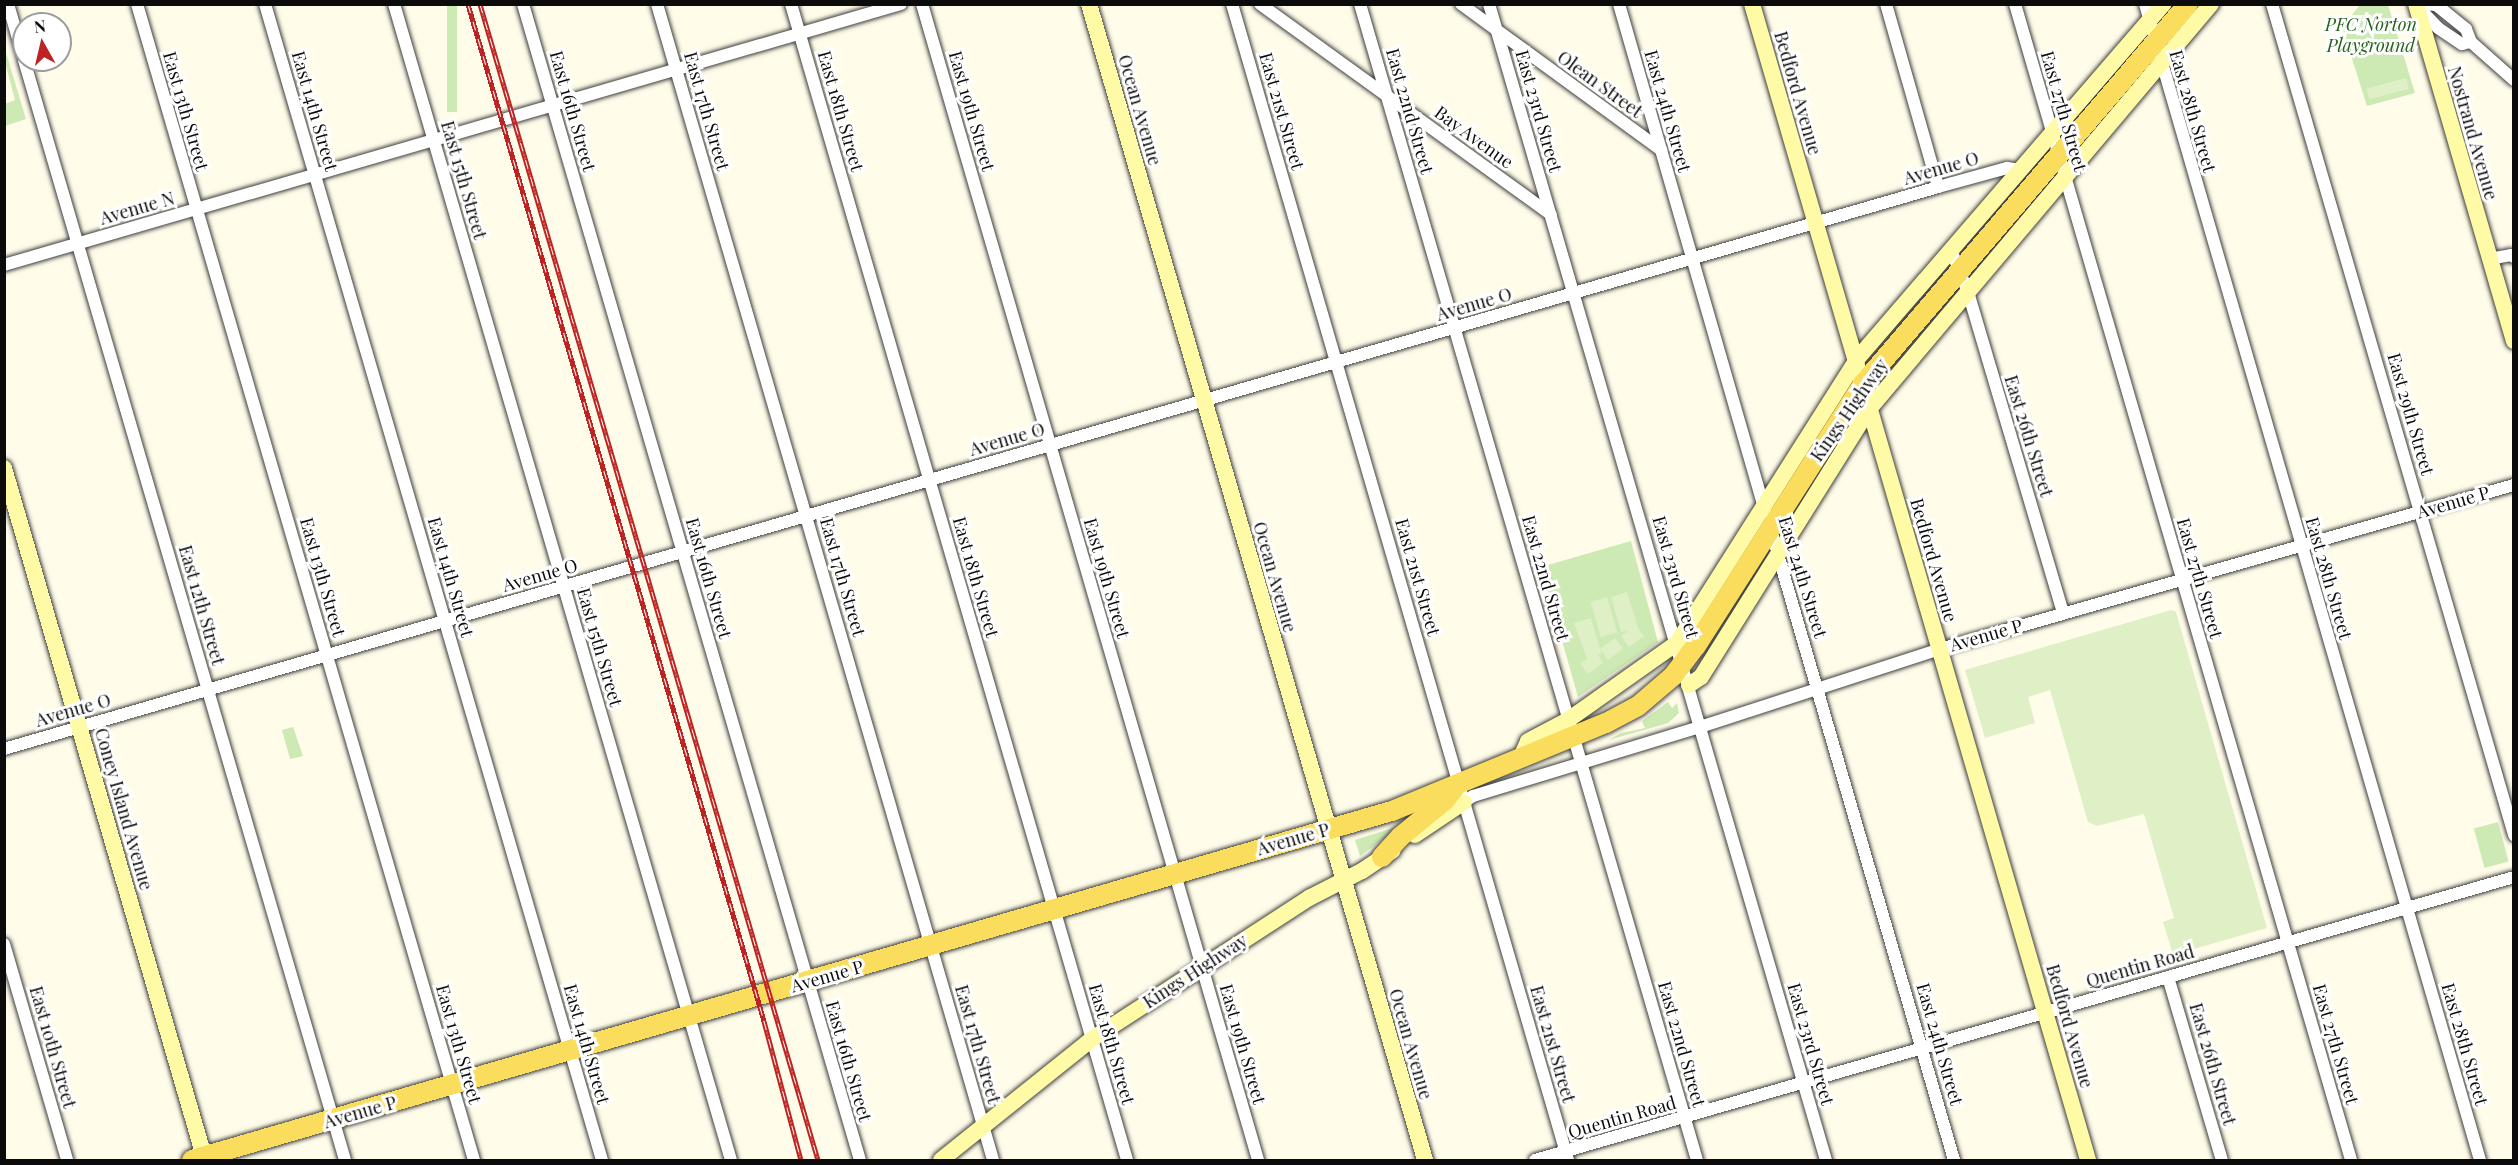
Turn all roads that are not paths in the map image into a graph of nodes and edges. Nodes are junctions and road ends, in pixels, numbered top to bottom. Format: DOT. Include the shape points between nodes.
graph roads {
  1 [pos="136,4"];
  2 [pos="265,4"];
  3 [pos="394,4"];
  4 [pos="524,4"];
  5 [pos="657,4"];
  6 [pos="791,4"];
  7 [pos="902,4"];
  8 [pos="922,4"];
  9 [pos="1089,4"];
  10 [pos="1232,4"];
  11 [pos="1260,4"];
  12 [pos="1360,4"];
  13 [pos="1461,4"];
  14 [pos="1489,4"];
  15 [pos="1619,4"];
  16 [pos="1752,4"];
  17 [pos="1886,4"];
  18 [pos="2015,4"];
  19 [pos="2163,4"];
  20 [pos="2188,4"];
  21 [pos="2211,4"];
  22 [pos="2272,4"];
  23 [pos="2418,4"];
  24 [pos="2147,13"];
  25 [pos="1497,31"];
  26 [pos="800,34"];
  27 [pos="2155,42"];
  28 [pos="2161,64"];
  29 [pos="676,70"];
  30 [pos="28,72"];
  31 [pos="2514,80"];
  32 [pos="1387,96"];
  33 [pos="552,104"];
  34 [pos="2053,133"];
  35 [pos="434,140"];
  36 [pos="1661,150"];
  37 [pos="2058,154"];
  38 [pos="2020,170"];
  39 [pos="315,175"];
  40 [pos="2064,178"];
  41 [pos="1938,187"];
  42 [pos="197,210"];
  43 [pos="1551,215"];
  44 [pos="1816,223"];
  45 [pos="78,244"];
  46 [pos="1951,250"];
  47 [pos="2514,257"];
  48 [pos="1693,259"];
  49 [pos="2489,259"];
  50 [pos="4,265"];
  51 [pos="1959,270"];
  52 [pos="1968,292"];
  53 [pos="1574,293"];
  54 [pos="1455,328"];
  55 [pos="2514,340"];
  56 [pos="1857,359"];
  57 [pos="1336,362"];
  58 [pos="1863,384"];
  59 [pos="1204,401"];
  60 [pos="1870,408"];
  61 [pos="1050,445"];
  62 [pos="4,468"];
  63 [pos="929,481"];
  64 [pos="2514,485"];
  65 [pos="1763,505"];
  66 [pos="2420,511"];
  67 [pos="806,516"];
  68 [pos="1770,529"];
  69 [pos="2301,545"];
  70 [pos="683,552"];
  71 [pos="1779,555"];
  72 [pos="2182,580"];
  73 [pos="564,587"];
  74 [pos="2063,613"];
  75 [pos="445,621"];
  76 [pos="1677,643"];
  77 [pos="1940,648"];
  78 [pos="327,656"];
  79 [pos="1683,663"];
  80 [pos="1689,685"];
  81 [pos="1817,688"];
  82 [pos="208,690"];
  83 [pos="80,727"];
  84 [pos="1700,727"];
  85 [pos="1571,728"];
  86 [pos="4,749"];
  87 [pos="1582,764"];
  88 [pos="1458,782"];
  89 [pos="1464,802"];
  90 [pos="1328,829"];
  91 [pos="2514,835"];
  92 [pos="1382,857"];
  93 [pos="1175,874"];
  94 [pos="2514,877"];
  95 [pos="1343,880"];
  96 [pos="2406,908"];
  97 [pos="1054,909"];
  98 [pos="2288,942"];
  99 [pos="4,944"];
  100 [pos="931,945"];
  101 [pos="1202,967"];
  102 [pos="2169,977"];
  103 [pos="807,981"];
  104 [pos="2045,1012"];
  105 [pos="689,1016"];
  106 [pos="1092,1039"];
  107 [pos="1922,1048"];
  108 [pos="570,1051"];
  109 [pos="1804,1082"];
  110 [pos="452,1085"];
  111 [pos="1685,1117"];
  112 [pos="333,1120"];
  113 [pos="983,1126"];
  114 [pos="1567,1156"];
  115 [pos="200,1159"];
  116 [pos="67,1161"];
  117 [pos="345,1161"];
  118 [pos="474,1161"];
  119 [pos="602,1161"];
  120 [pos="731,1161"];
  121 [pos="860,1161"];
  122 [pos="941,1161"];
  123 [pos="993,1161"];
  124 [pos="1127,1161"];
  125 [pos="1258,1161"];
  126 [pos="1425,1161"];
  127 [pos="1535,1161"];
  128 [pos="1697,1161"];
  129 [pos="1826,1161"];
  130 [pos="1954,1161"];
  131 [pos="2088,1161"];
  132 [pos="2222,1161"];
  133 [pos="2351,1161"];
  134 [pos="2480,1161"];
  1 -- 42 [label="street, East 13th Street"];
  2 -- 39 [label="street, East 14th Street"];
  3 -- 35 [label="street, East 15th Street"];
  4 -- 33 [label="street, East 16th Street"];
  5 -- 29 [label="street, East 17th Street"];
  6 -- 26 [label="street, East 18th Street"];
  7 -- 26 [label="street, Avenue N"];
  8 -- 61 [label="street, East 19th Street"];
  9 -- 59 [label="main road, Ocean Avenue"];
  10 -- 57 [label="street, East 21st Street"];
  11 -- 32 [label="street, Bay Avenue"];
  12 -- 32 [label="street, East 22nd Street"];
  13 -- 25 [label="street, Olean Street"];
  14 -- 25 [label="street, East 23rd Street"];
  15 -- 36 [label="street, East 24th Street"];
  16 -- 44 [label="main road, Bedford Avenue"];
  17 -- 41 [label="street"];
  18 -- 34 [label="street, East 27th Street"];
  19 -- 24 [label="main road, Kings Highway"];
  20 -- 27 [label="main road, Kings Highway"];
  21 -- 28 [label="main road, Kings Highway"];
  22 -- 66 [label="street, East 29th Street"];
  23 -- 31 [label="street" via="2438,28 2462,44 2471,42"];
  23 -- 49 [label="main road, Nostrand Avenue"];
  24 -- 27 [label="street, East 28th Street"];
  24 -- 34 [label="main road, Kings Highway"];
  25 -- 36 [label="street, Olean Street"];
  25 -- 43 [label="street, East 23rd Street"];
  26 -- 29 [label="street, Avenue N"];
  26 -- 63 [label="street, East 18th Street"];
  27 -- 28 [label="street, East 28th Street"];
  27 -- 37 [label="main road, Kings Highway"];
  28 -- 40 [label="main road, Kings Highway"];
  28 -- 69 [label="street, East 28th Street"];
  29 -- 33 [label="street, Avenue N"];
  29 -- 67 [label="street, East 17th Street"];
  30 -- 45 [label="street, East 12th Street"];
  32 -- 43 [label="street, Bay Avenue"];
  32 -- 54 [label="street, East 22nd Street"];
  33 -- 35 [label="street, Avenue N"];
  33 -- 70 [label="street, East 16th Street"];
  34 -- 37 [label="street, East 27th Street"];
  34 -- 38 [label="main road, Kings Highway"];
  35 -- 39 [label="street, Avenue N"];
  35 -- 73 [label="street, East 15th Street"];
  36 -- 48 [label="street, East 24th Street"];
  37 -- 40 [label="street, East 27th Street"];
  37 -- 51 [label="main road, Kings Highway"];
  38 -- 41 [label="street, Avenue O" via="2007,168"];
  38 -- 46 [label="main road, Kings Highway"];
  39 -- 42 [label="street, Avenue N"];
  39 -- 75 [label="street, East 14th Street"];
  40 -- 52 [label="main road, Kings Highway"];
  40 -- 72 [label="street, East 27th Street"];
  41 -- 44 [label="street, Avenue O"];
  42 -- 45 [label="street, Avenue N"];
  42 -- 78 [label="street, East 13th Street"];
  43 -- 53 [label="street, East 23rd Street"];
  44 -- 48 [label="street, Avenue O"];
  44 -- 56 [label="main road, Bedford Avenue"];
  45 -- 50 [label="street, Avenue N"];
  45 -- 82 [label="street, East 12th Street"];
  46 -- 51 [label="street, East 26th Street"];
  46 -- 56 [label="main road, Kings Highway"];
  47 -- 49 [label="street"];
  48 -- 53 [label="street, Avenue O"];
  48 -- 65 [label="street, East 24th Street"];
  49 -- 55 [label="main road, Nostrand Avenue"];
  51 -- 52 [label="street, East 26th Street"];
  51 -- 58 [label="main road, Kings Highway"];
  52 -- 60 [label="main road, Kings Highway"];
  52 -- 74 [label="street, East 26th Street"];
  53 -- 54 [label="street, Avenue O"];
  53 -- 76 [label="street, East 23rd Street"];
  54 -- 57 [label="street, Avenue O"];
  54 -- 85 [label="street, East 22nd Street"];
  56 -- 58 [label="main road, Bedford Avenue"];
  56 -- 65 [label="main road, Kings Highway"];
  57 -- 59 [label="street, Avenue O"];
  57 -- 88 [label="street, East 21st Street"];
  58 -- 60 [label="main road, Bedford Avenue"];
  58 -- 68 [label="main road, Kings Highway"];
  59 -- 61 [label="street, Avenue O"];
  59 -- 90 [label="main road, Ocean Avenue"];
  60 -- 71 [label="main road, Kings Highway"];
  60 -- 77 [label="main road, Bedford Avenue"];
  61 -- 63 [label="street, Avenue O"];
  61 -- 93 [label="street, East 19th Street"];
  62 -- 83 [label="main road, Coney Island Avenue"];
  63 -- 67 [label="street, Avenue O"];
  63 -- 97 [label="street, East 18th Street"];
  64 -- 66 [label="street, Avenue P"];
  65 -- 68 [label="street, East 24th Street"];
  65 -- 76 [label="main road, Kings Highway"];
  66 -- 69 [label="street, Avenue P"];
  66 -- 91 [label="street, East 29th Street"];
  67 -- 70 [label="street, Avenue O"];
  67 -- 100 [label="street, East 17th Street"];
  68 -- 71 [label="street, East 24th Street"];
  68 -- 79 [label="main road, Kings Highway"];
  69 -- 72 [label="street, Avenue P"];
  69 -- 96 [label="street, East 28th Street"];
  70 -- 73 [label="street, Avenue O"];
  70 -- 103 [label="street, East 16th Street"];
  71 -- 80 [label="main road, Kings Highway" via="1701,677"];
  71 -- 81 [label="street, East 24th Street"];
  72 -- 74 [label="street, Avenue P"];
  72 -- 98 [label="street, East 27th Street"];
  73 -- 75 [label="street, Avenue O"];
  73 -- 105 [label="street, East 15th Street"];
  74 -- 77 [label="street, Avenue P"];
  75 -- 78 [label="street, Avenue O"];
  75 -- 108 [label="street, East 14th Street"];
  76 -- 79 [label="street, East 23rd Street"];
  76 -- 85 [label="main road, Kings Highway"];
  77 -- 81 [label="street, Avenue P"];
  77 -- 104 [label="main road, Bedford Avenue"];
  78 -- 82 [label="street, Avenue O"];
  78 -- 110 [label="street, East 13th Street"];
  79 -- 80 [label="street, East 23rd Street"];
  79 -- 85 [label="main road, Kings Highway" via="1638,706"];
  80 -- 84 [label="street, East 23rd Street"];
  81 -- 84 [label="street, Avenue P"];
  81 -- 107 [label="street, East 24th Street"];
  82 -- 83 [label="street, Avenue O"];
  82 -- 112 [label="street, East 12th Street"];
  83 -- 86 [label="street, Avenue O"];
  83 -- 115 [label="main road, Coney Island Avenue"];
  84 -- 87 [label="street, Avenue P"];
  84 -- 109 [label="street, East 23rd Street"];
  85 -- 87 [label="street, East 22nd Street"];
  85 -- 88 [label="main road, Kings Highway" via="1521,757"];
  87 -- 89 [label="street, Avenue P"];
  87 -- 111 [label="street, East 22nd Street"];
  88 -- 89 [label="street, East 21st Street"];
  88 -- 90 [label="main road, Avenue P" via="1392,811"];
  88 -- 92 [label="main road" via="1445,800"];
  89 -- 92 [label="main road, Kings Highway"];
  89 -- 114 [label="street, East 21st Street"];
  90 -- 93 [label="main road, Avenue P"];
  90 -- 95 [label="main road, Ocean Avenue"];
  92 -- 95 [label="main road, Kings Highway"];
  93 -- 97 [label="main road, Avenue P"];
  93 -- 101 [label="street, East 19th Street"];
  94 -- 96 [label="street, Quentin Road"];
  95 -- 101 [label="main road, Kings Highway"];
  95 -- 126 [label="main road, Ocean Avenue"];
  96 -- 98 [label="street, Quentin Road"];
  96 -- 134 [label="street, East 28th Street"];
  97 -- 100 [label="main road, Avenue P"];
  97 -- 106 [label="street, East 18th Street"];
  98 -- 102 [label="street, Quentin Road"];
  98 -- 133 [label="street, East 27th Street"];
  99 -- 116 [label="street, East 10th Street"];
  100 -- 103 [label="main road, Avenue P"];
  100 -- 113 [label="street, East 17th Street"];
  101 -- 106 [label="main road, Kings Highway"];
  101 -- 125 [label="street, East 19th Street"];
  102 -- 104 [label="street, Quentin Road"];
  102 -- 132 [label="street, East 26th Street"];
  103 -- 105 [label="main road, Avenue P"];
  103 -- 121 [label="street, East 16th Street"];
  104 -- 107 [label="street, Quentin Road"];
  104 -- 131 [label="main road, Bedford Avenue"];
  105 -- 108 [label="main road, Avenue P"];
  105 -- 120 [label="street, East 15th Street"];
  106 -- 113 [label="main road, Kings Highway"];
  106 -- 124 [label="street, East 18th Street"];
  107 -- 109 [label="street, Quentin Road"];
  107 -- 130 [label="street, East 24th Street"];
  108 -- 110 [label="main road, Avenue P"];
  108 -- 119 [label="street, East 14th Street"];
  109 -- 111 [label="street, Quentin Road"];
  109 -- 129 [label="street, East 23rd Street"];
  110 -- 112 [label="main road, Avenue P"];
  110 -- 118 [label="street, East 13th Street"];
  111 -- 114 [label="street, Quentin Road"];
  111 -- 128 [label="street, East 22nd Street"];
  112 -- 115 [label="main road, Avenue P"];
  112 -- 117 [label="street, East 12th Street"];
  113 -- 122 [label="main road, Kings Highway"];
  113 -- 123 [label="street, East 17th Street"];
  114 -- 127 [label="street, Quentin Road"];
}
